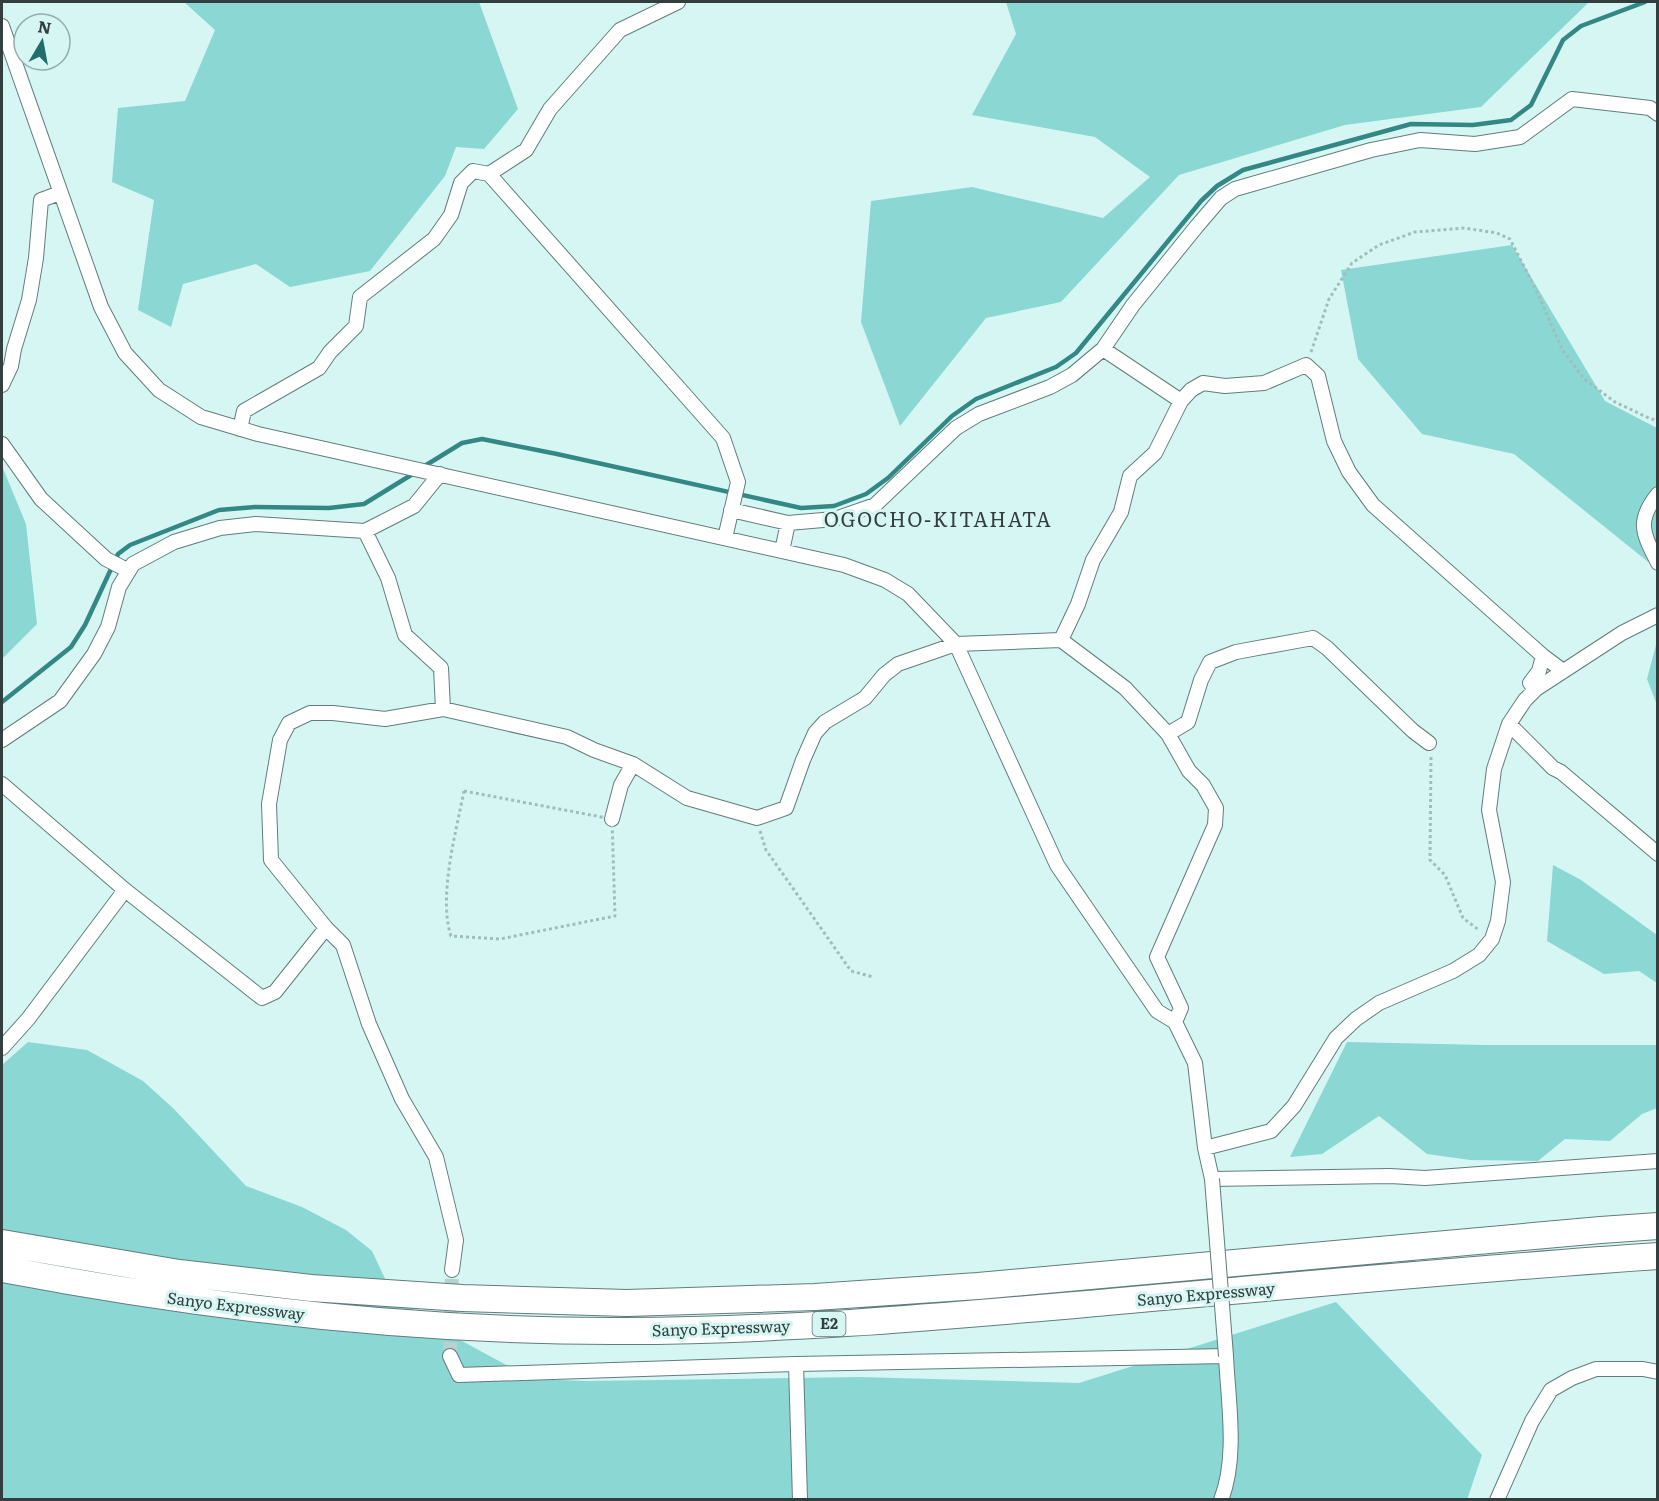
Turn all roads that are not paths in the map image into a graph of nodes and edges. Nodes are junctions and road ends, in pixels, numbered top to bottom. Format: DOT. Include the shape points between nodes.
graph roads {
  1 [pos="678,2"];
  2 [pos="2,26"];
  3 [pos="1658,114"];
  4 [pos="489,174"];
  5 [pos="60,193"];
  6 [pos="1103,349"];
  7 [pos="2,385"];
  8 [pos="1181,401"];
  9 [pos="240,429"];
  10 [pos="2,444"];
  11 [pos="440,474"];
  12 [pos="1658,494"];
  13 [pos="731,510"];
  14 [pos="788,523"];
  15 [pos="365,531"];
  16 [pos="726,538"];
  17 [pos="782,551"];
  18 [pos="1658,563"];
  19 [pos="129,571"];
  20 [pos="1658,615"];
  21 [pos="1061,640"];
  22 [pos="956,644"];
  23 [pos="1543,656"];
  24 [pos="1563,671"];
  25 [pos="1536,689"];
  26 [pos="443,709"];
  27 [pos="1509,724"];
  28 [pos="1168,734"];
  29 [pos="2,740"];
  30 [pos="1429,743"];
  31 [pos="633,764"];
  32 [pos="2,784"];
  33 [pos="612,819"];
  34 [pos="1658,854"];
  35 [pos="125,890"];
  36 [pos="326,928"];
  37 [pos="1175,1022"];
  38 [pos="2,1048"];
  39 [pos="1205,1148"];
  40 [pos="1658,1161"];
  41 [pos="1212,1179"];
  42 [pos="1658,1226"];
  43 [pos="2,1243"];
  44 [pos="1658,1256"];
  45 [pos="2,1269"];
  46 [pos="452,1270"];
  47 [pos="450,1356"];
  48 [pos="1226,1356"];
  49 [pos="796,1364"];
  50 [pos="1658,1372"];
  51 [pos="800,1500"];
  52 [pos="1221,1500"];
  53 [pos="1497,1500"];
  1 -- 4 [label="street" via="620,30 550,109 526,150"];
  2 -- 5 [label="street"];
  3 -- 6 [label="street" via="1650,108 1572,99 1520,137 1475,144 1420,140 1235,189 1221,198 1197,225"];
  4 -- 9 [label="street" via="473,171 461,183 451,215 434,238 360,297 356,326 319,368 244,411"];
  4 -- 13 [label="street" via="723,438 738,482"];
  5 -- 7 [label="street" via="40,200 29,300 12,366"];
  5 -- 9 [label="street" via="101,307 125,353 159,390 201,417"];
  6 -- 8 [label="street"];
  6 -- 14 [label="street" via="1072,375 1050,387 994,407 956,429 875,505 835,519"];
  8 -- 21 [label="street" via="1155,453 1130,476 1120,512 1093,560"];
  8 -- 23 [label="street" via="1203,383 1264,383 1306,365 1318,376 1334,441 1348,472 1373,505"];
  9 -- 11 [label="street"];
  10 -- 19 [label="street" via="41,499 106,559"];
  11 -- 15 [label="street" via="414,507"];
  11 -- 16 [label="street"];
  12 -- 18 [label="street" via="1642,522"];
  13 -- 14 [label="street"];
  13 -- 16 [label="street"];
  14 -- 17 [label="street"];
  15 -- 19 [label="street" via="256,524 220,528 174,542 133,564"];
  15 -- 26 [label="street" via="388,578 405,635 441,668"];
  16 -- 17 [label="street"];
  17 -- 22 [label="street" via="844,565 885,580 908,594"];
  19 -- 29 [label="street" via="94,654 60,701"];
  20 -- 24 [label="street"];
  21 -- 22 [label="street"];
  21 -- 28 [label="street" via="1125,688"];
  22 -- 31 [label="street" via="897,664 865,698 825,722 803,760 786,808 757,818 687,798"];
  22 -- 37 [label="street" via="1056,865 1157,1011"];
  23 -- 24 [label="street"];
  23 -- 25 [label="street" via="1530,683"];
  24 -- 25 [label="street"];
  25 -- 27 [label="street"];
  26 -- 31 [label="street" via="567,737"];
  26 -- 36 [label="street" via="385,719 310,713 289,723 280,740 269,804 271,860"];
  27 -- 34 [label="street" via="1553,768"];
  27 -- 39 [label="street" via="1494,769 1489,810 1503,882 1492,939 1479,955 1453,971 1379,1003 1356,1019 1336,1038 1294,1106 1271,1131"];
  28 -- 30 [label="street" via="1188,723 1210,662 1236,652 1313,638"];
  28 -- 37 [label="street" via="1216,808 1215,825 1157,957 1181,1008"];
  31 -- 33 [label="street" via="621,785"];
  32 -- 35 [label="street"];
  35 -- 36 [label="street" via="262,998 275,993"];
  35 -- 38 [label="street"];
  36 -- 46 [label="street" via="343,945 369,1024 402,1099 436,1157 456,1240"];
  37 -- 39 [label="street" via="1195,1063"];
  39 -- 41 [label="street"];
  40 -- 41 [label="street" via="1425,1178"];
  41 -- 48 [label="street, bridge"];
  42 -- 43 [label="highway, Sanyo Expressway / E2" via="978,1286 815,1297 627,1303 311,1288 179,1273"];
  44 -- 45 [label="highway, Sanyo Expressway / E2" via="979,1314 818,1325 624,1331 461,1327 311,1316 177,1300"];
  47 -- 49 [label="street" via="459,1375"];
  48 -- 49 [label="street"];
  48 -- 52 [label="street" via="1230,1452"];
  49 -- 51 [label="street"];
  50 -- 53 [label="street" via="1596,1369 1551,1390 1532,1421"];
}
